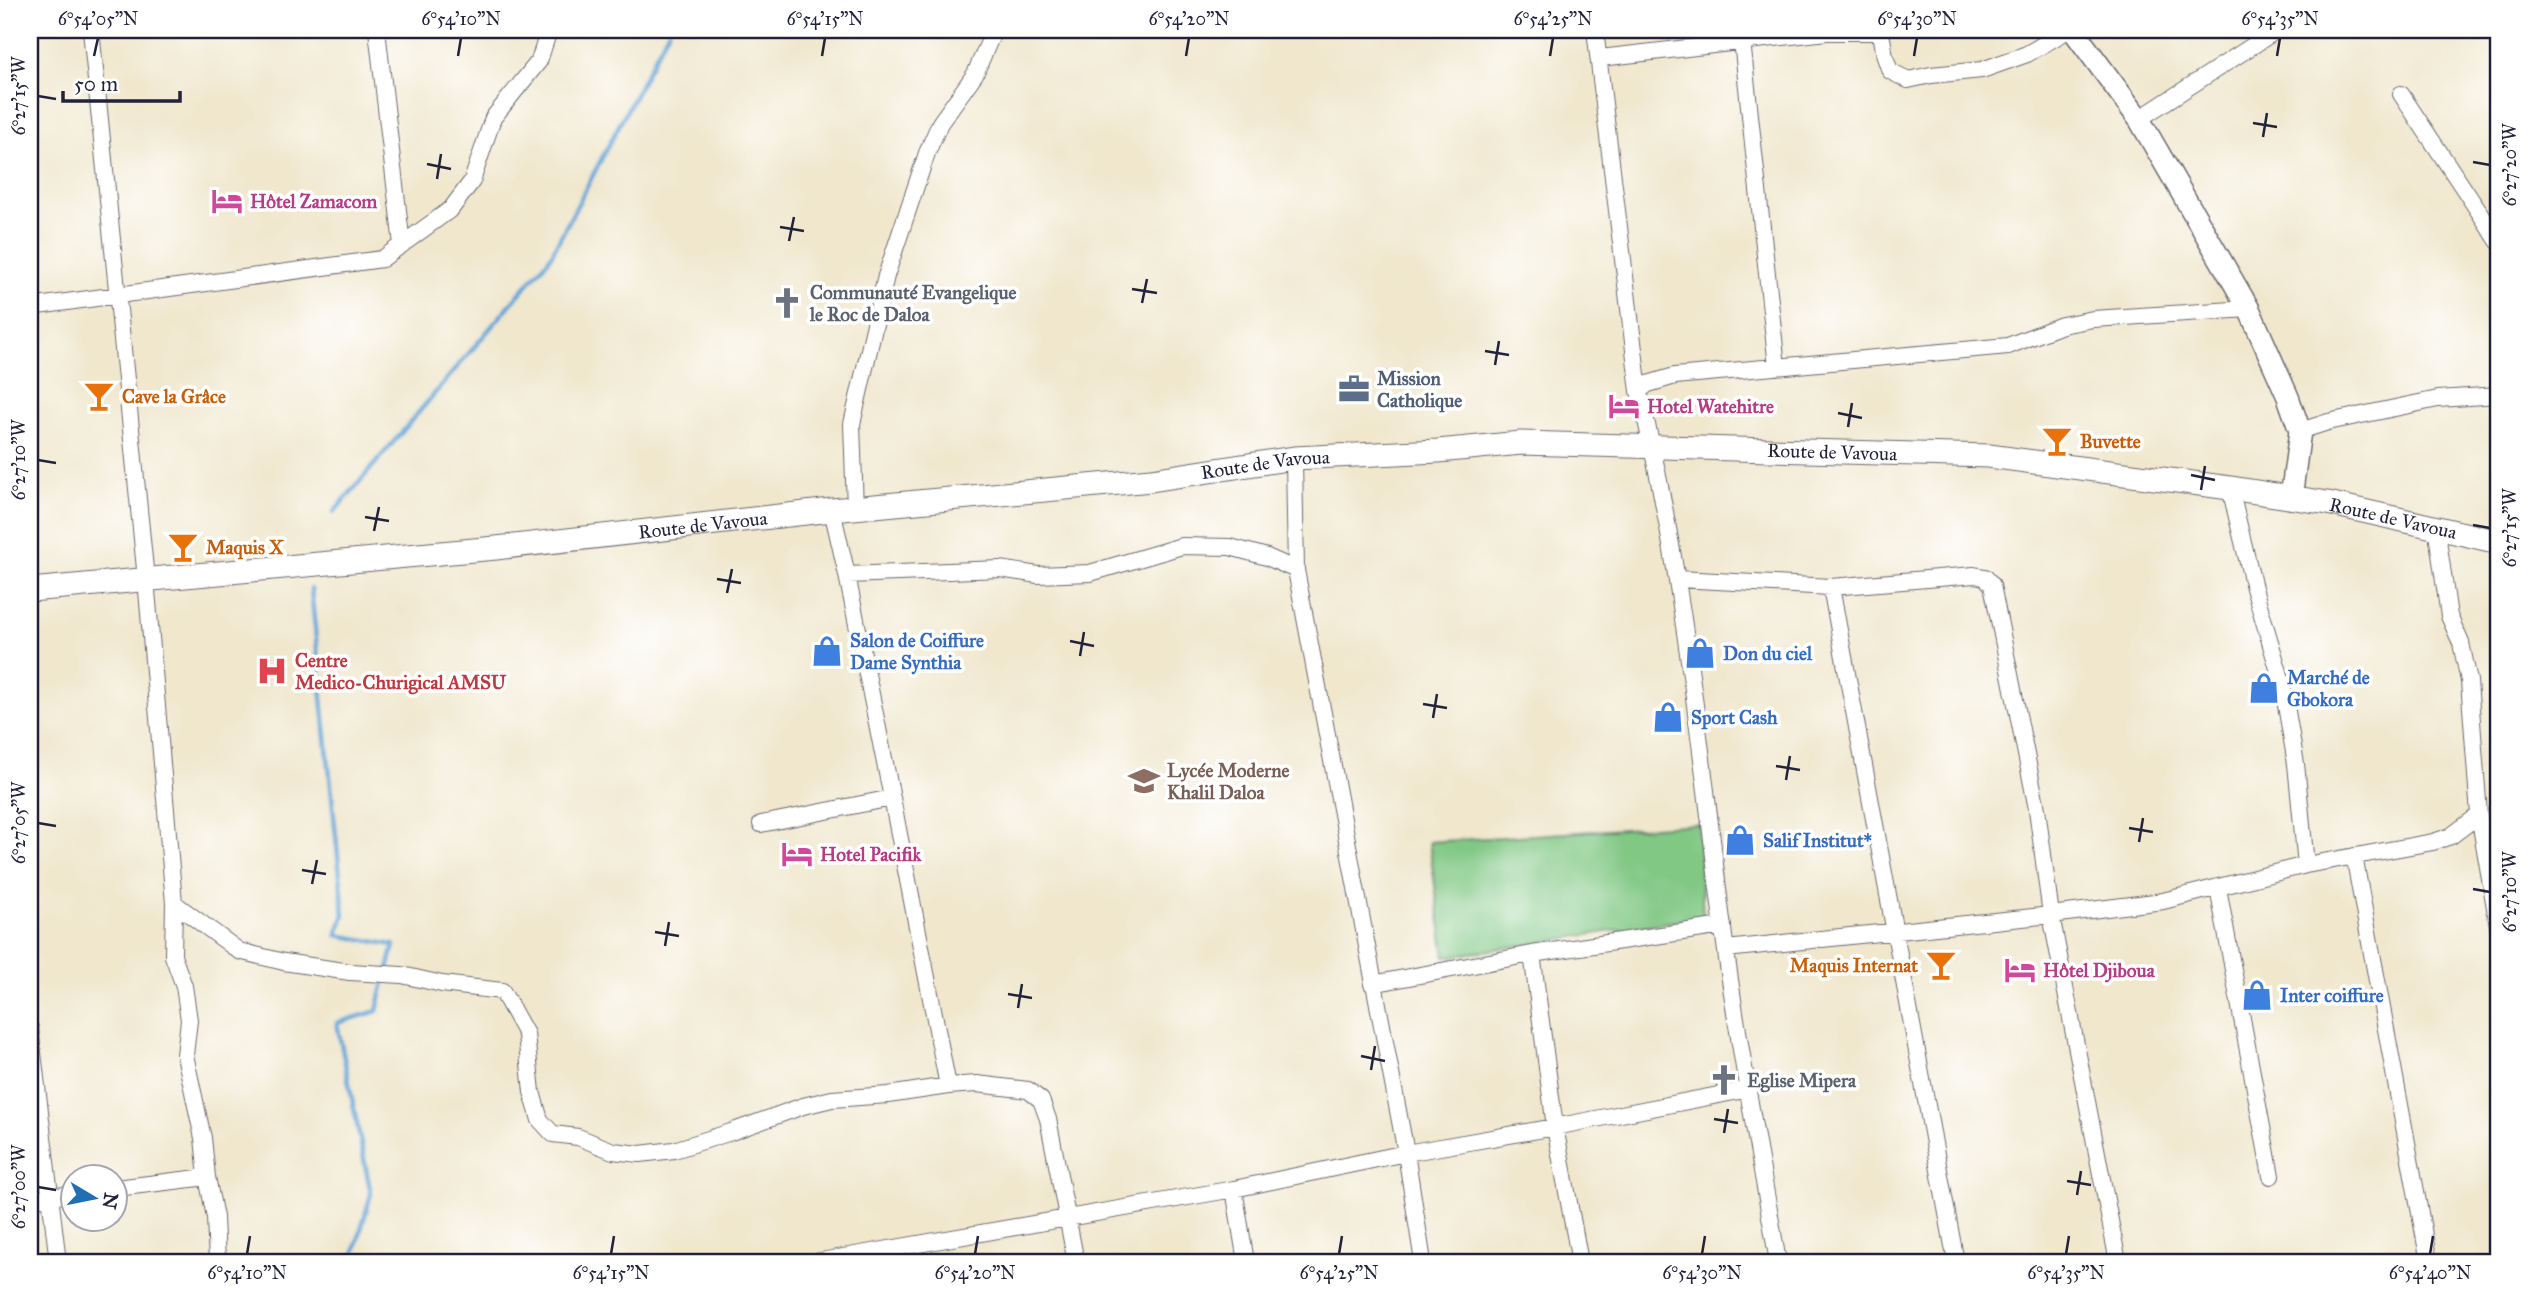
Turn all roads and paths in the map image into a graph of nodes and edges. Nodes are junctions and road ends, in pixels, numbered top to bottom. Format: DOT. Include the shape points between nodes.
graph roads {
  1 [pos="90,30"];
  2 [pos="377,30"];
  3 [pos="549,30"];
  4 [pos="994,30"];
  5 [pos="1595,30"];
  6 [pos="2071,30"];
  7 [pos="2277,30"];
  8 [pos="1881,31"];
  9 [pos="1742,41"];
  10 [pos="1600,58"];
  11 [pos="2401,94"];
  12 [pos="2139,119"];
  13 [pos="2499,242"];
  14 [pos="402,245"];
  15 [pos="117,295"];
  16 [pos="30,307"];
  17 [pos="2249,309"];
  18 [pos="1777,367"];
  19 [pos="1639,391"];
  20 [pos="2499,395"];
  21 [pos="2300,431"];
  22 [pos="1652,445"];
  23 [pos="1294,458"];
  24 [pos="2230,488"];
  25 [pos="2291,498"];
  26 [pos="843,509"];
  27 [pos="2436,526"];
  28 [pos="2499,542"];
  29 [pos="1296,570"];
  30 [pos="848,575"];
  31 [pos="146,579"];
  32 [pos="1678,579"];
  33 [pos="1831,587"];
  34 [pos="30,590"];
  35 [pos="892,798"];
  36 [pos="2479,815"];
  37 [pos="761,824"];
  38 [pos="2354,856"];
  39 [pos="2306,865"];
  40 [pos="2218,888"];
  41 [pos="174,903"];
  42 [pos="2051,915"];
  43 [pos="1723,926"];
  44 [pos="1895,931"];
  45 [pos="2499,931"];
  46 [pos="1726,949"];
  47 [pos="1532,954"];
  48 [pos="1372,984"];
  49 [pos="30,1028"];
  50 [pos="948,1086"];
  51 [pos="1749,1088"];
  52 [pos="1555,1127"];
  53 [pos="1405,1153"];
  54 [pos="207,1177"];
  55 [pos="2271,1177"];
  56 [pos="130,1186"];
  57 [pos="1234,1189"];
  58 [pos="60,1196"];
  59 [pos="51,1197"];
  60 [pos="30,1199"];
  61 [pos="1069,1218"];
  62 [pos="58,1262"];
  63 [pos="217,1262"];
  64 [pos="815,1262"];
  65 [pos="1076,1262"];
  66 [pos="1245,1262"];
  67 [pos="1423,1262"];
  68 [pos="1580,1262"];
  69 [pos="1778,1262"];
  70 [pos="1956,1262"];
  71 [pos="2118,1262"];
  72 [pos="2429,1262"];
  1 -- 15 [label="street"];
  2 -- 14 [label="street"];
  3 -- 14 [label="street" via="539,61 493,118 472,181 451,209"];
  4 -- 26 [label="street" via="975,74 940,122 886,276 852,424"];
  5 -- 10 [label="street"];
  6 -- 8 [label="street" via="2027,54 1982,70 1908,80 1890,71"];
  6 -- 12 [label="street"];
  7 -- 12 [label="street"];
  8 -- 9 [label="street"];
  9 -- 10 [label="street"];
  9 -- 18 [label="street"];
  10 -- 19 [label="street"];
  11 -- 13 [label="street"];
  12 -- 17 [label="street"];
  14 -- 15 [label="street" via="382,259"];
  15 -- 16 [label="street"];
  15 -- 31 [label="street"];
  17 -- 18 [label="street" via="2093,319 2062,325 2008,346"];
  17 -- 21 [label="street"];
  18 -- 19 [label="street" via="1675,376"];
  19 -- 22 [label="street"];
  20 -- 21 [label="street" via="2438,399"];
  21 -- 25 [label="street"];
  22 -- 23 [label="main road, Route de Vavoua" via="1521,443"];
  22 -- 24 [label="main road, Route de Vavoua" via="1989,456"];
  22 -- 32 [label="street"];
  23 -- 26 [label="main road, Route de Vavoua" via="1151,480"];
  23 -- 29 [label="street"];
  24 -- 25 [label="main road, Route de Vavoua"];
  24 -- 39 [label="street" via="2283,690"];
  25 -- 27 [label="main road, Route de Vavoua"];
  26 -- 30 [label="street"];
  26 -- 31 [label="main road, Route de Vavoua" via="496,548"];
  27 -- 28 [label="main road, Route de Vavoua"];
  27 -- 36 [label="street" via="2449,616 2461,643 2469,681"];
  29 -- 30 [label="street" via="1230,547 1182,546 1090,573 1038,575 1000,569"];
  29 -- 48 [label="street"];
  30 -- 35 [label="street"];
  31 -- 34 [label="main road, Route de Vavoua"];
  31 -- 41 [label="street"];
  32 -- 33 [label="street"];
  32 -- 43 [label="street"];
  33 -- 42 [label="street" via="1974,575 1985,576 1992,585 2037,809"];
  33 -- 44 [label="street"];
  35 -- 37 [label="street"];
  35 -- 50 [label="street"];
  36 -- 38 [label="street" via="2451,836"];
  36 -- 45 [label="street"];
  38 -- 39 [label="street"];
  38 -- 72 [label="street"];
  39 -- 40 [label="street"];
  40 -- 42 [label="street" via="2163,901"];
  40 -- 55 [label="street"];
  41 -- 50 [label="street" via="239,951 323,968 502,991 526,1034 540,1120 554,1134 578,1137 613,1151 674,1150 832,1099"];
  41 -- 54 [label="street" via="173,956 184,986 189,1020 185,1055"];
  42 -- 44 [label="street"];
  42 -- 71 [label="street"];
  43 -- 46 [label="street"];
  43 -- 47 [label="street"];
  44 -- 46 [label="street"];
  44 -- 70 [label="street"];
  46 -- 51 [label="street"];
  47 -- 48 [label="street"];
  47 -- 52 [label="street"];
  48 -- 53 [label="street"];
  49 -- 59 [label="street"];
  50 -- 61 [label="street" via="1028,1090 1041,1100"];
  51 -- 52 [label="street"];
  51 -- 69 [label="street"];
  52 -- 53 [label="street"];
  52 -- 68 [label="street"];
  53 -- 57 [label="street"];
  53 -- 67 [label="street"];
  54 -- 56 [label="street"];
  54 -- 63 [label="street"];
  57 -- 61 [label="street"];
  57 -- 66 [label="street"];
  58 -- 59 [label="street"];
  59 -- 60 [label="street"];
  59 -- 62 [label="street"];
  61 -- 64 [label="street"];
  61 -- 65 [label="street"];
}
